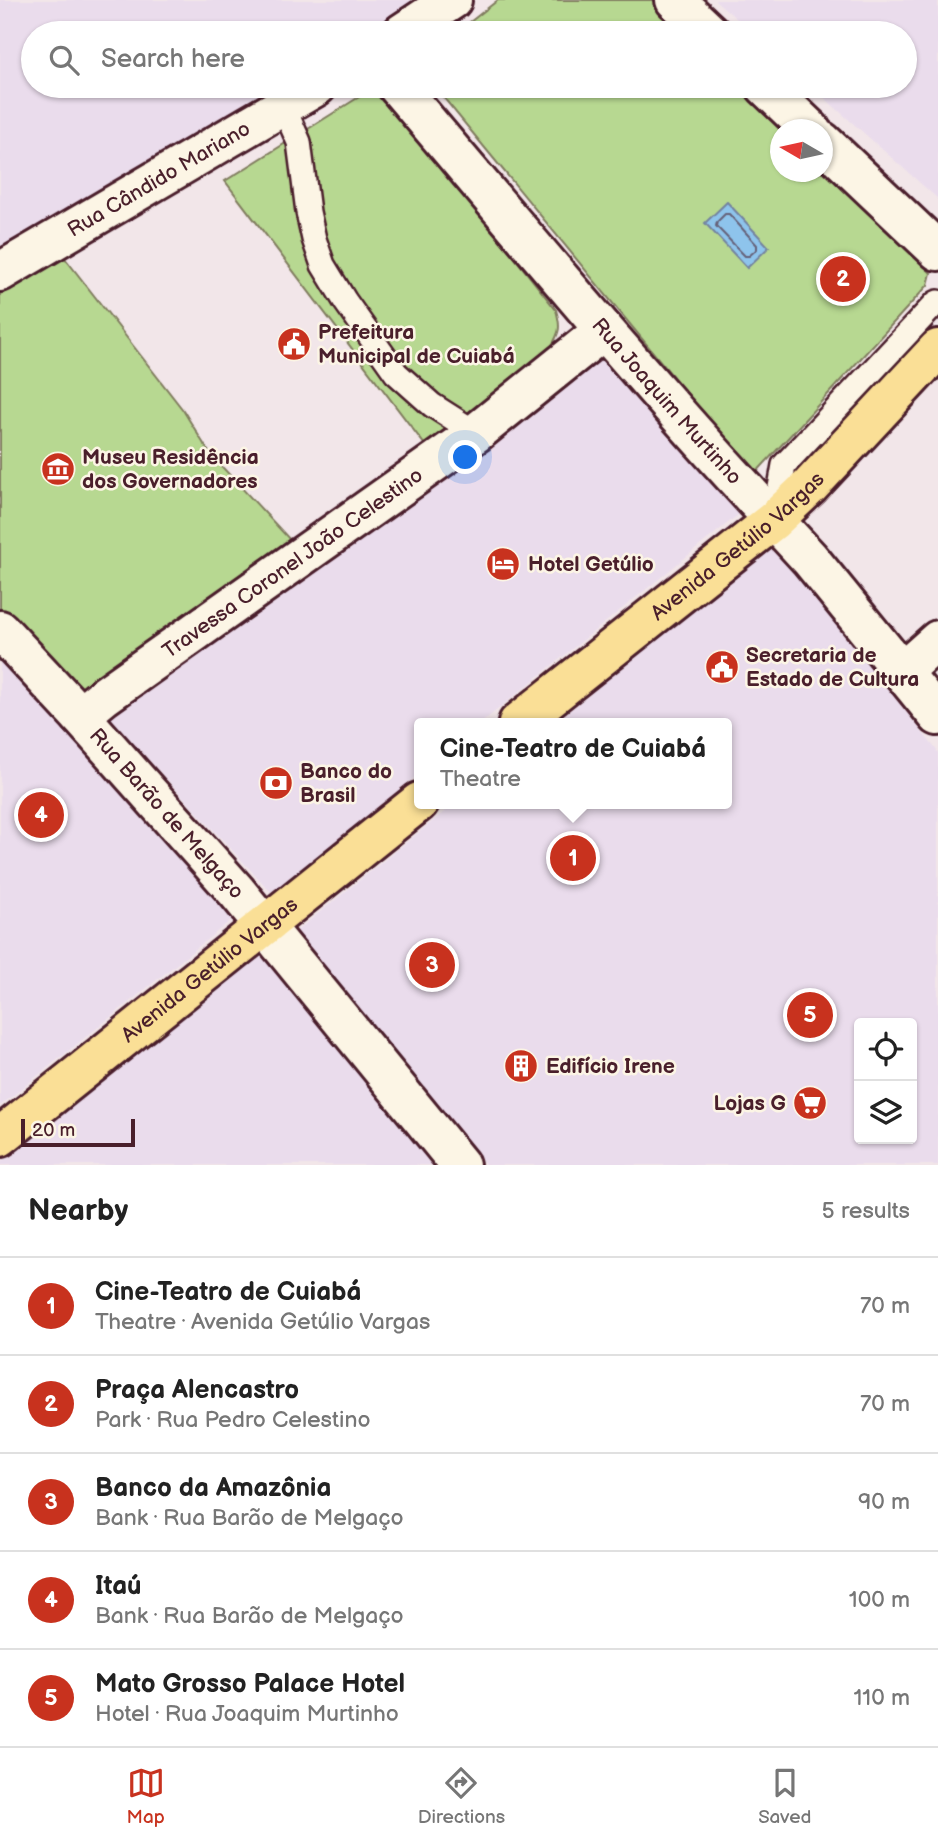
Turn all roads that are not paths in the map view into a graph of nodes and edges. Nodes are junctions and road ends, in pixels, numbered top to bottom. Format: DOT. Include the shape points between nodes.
graph roads {
  1 [pos="452,0"];
  2 [pos="676,0"];
  3 [pos="420,21"];
  4 [pos="698,21"];
  5 [pos="297,98"];
  6 [pos="407,98"];
  7 [pos="778,98"];
  8 [pos="283,106"];
  9 [pos="800,119"];
  10 [pos="833,151"];
  11 [pos="938,251"];
  12 [pos="0,272"];
  13 [pos="938,302"];
  14 [pos="604,330"];
  15 [pos="938,349"];
  16 [pos="476,433"];
  17 [pos="774,520"];
  18 [pos="0,630"];
  19 [pos="938,640"];
  20 [pos="902,672"];
  21 [pos="80,716"];
  22 [pos="938,716"];
  23 [pos="524,718"];
  24 [pos="414,806"];
  25 [pos="265,925"];
  26 [pos="0,1137"];
  27 [pos="460,1165"];
  1 -- 3 [label="street"];
  2 -- 4 [label="street"];
  5 -- 8 [label="street, Rua Cândido Mariano"];
  6 -- 14 [label="street, Rua Joaquim Murtinho"];
  7 -- 9 [label="street"];
  8 -- 12 [label="street, Rua Cândido Mariano"];
  8 -- 16 [label="lane" via="299,142 308,212 323,265 396,373 432,405"];
  10 -- 11 [label="street"];
  13 -- 17 [label="lane" via="784,465"];
  14 -- 16 [label="street, Travessa Coronel João Celestino"];
  14 -- 17 [label="street, Rua Joaquim Murtinho"];
  15 -- 17 [label="main road, Avenida Getúlio Vargas"];
  16 -- 21 [label="street, Travessa Coronel João Celestino"];
  17 -- 20 [label="street, Rua Joaquim Murtinho"];
  17 -- 23 [label="main road, Avenida Getúlio Vargas"];
  18 -- 21 [label="street, Rua Barão de Melgaço"];
  19 -- 20 [label="street"];
  20 -- 22 [label="street, Rua Joaquim Murtinho"];
  21 -- 25 [label="street, Rua Barão de Melgaço"];
  24 -- 25 [label="main road, Avenida Getúlio Vargas"];
  25 -- 26 [label="main road, Avenida Getúlio Vargas"];
  25 -- 27 [label="street, Rua Barão de Melgaço"];
}
